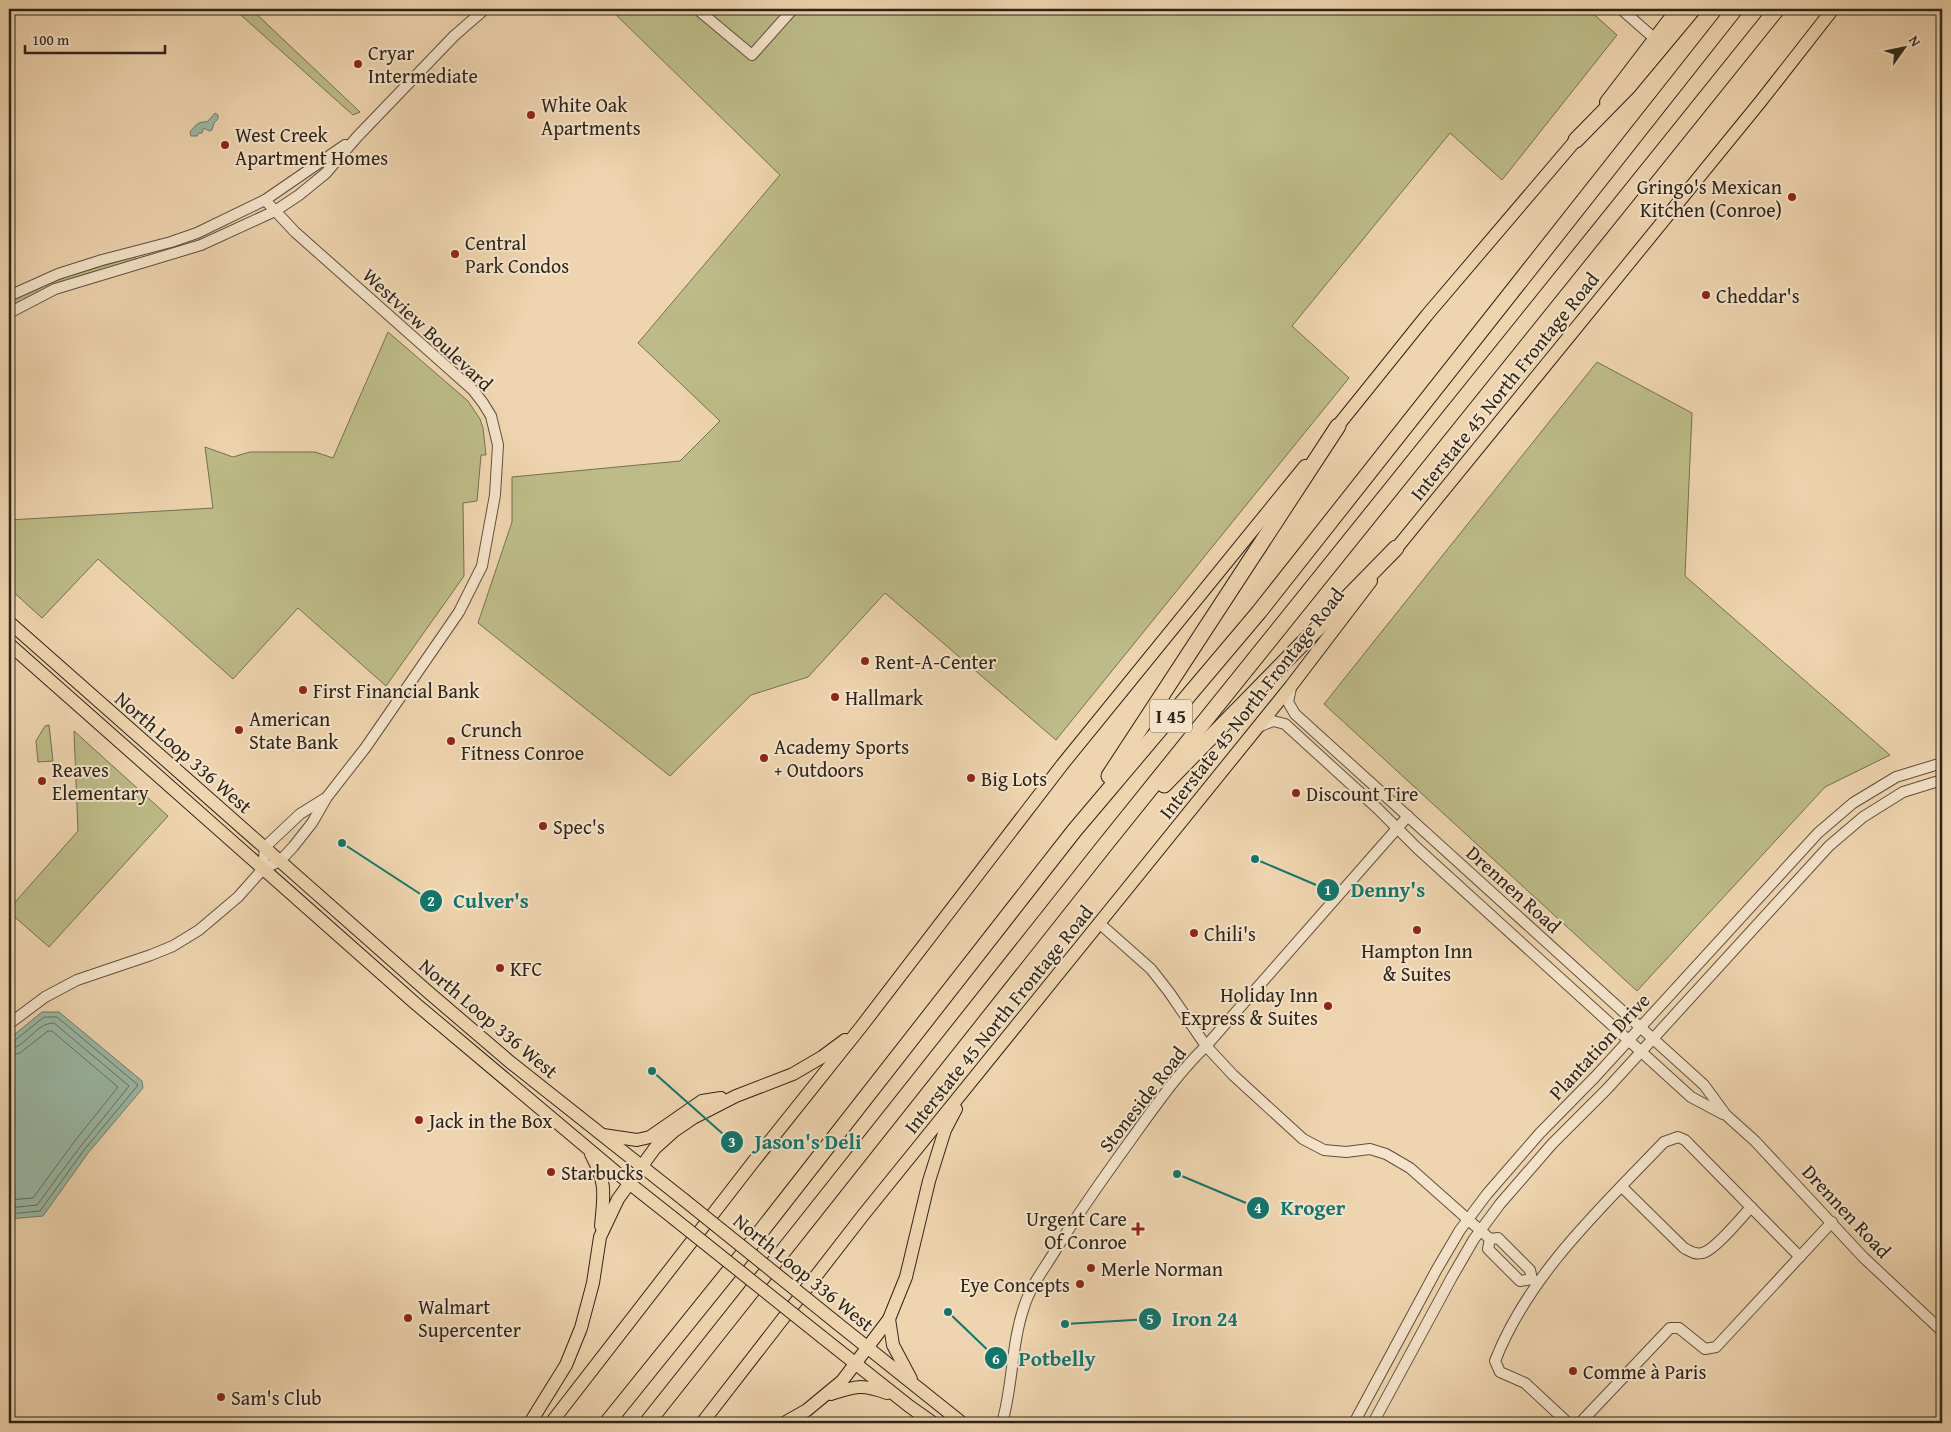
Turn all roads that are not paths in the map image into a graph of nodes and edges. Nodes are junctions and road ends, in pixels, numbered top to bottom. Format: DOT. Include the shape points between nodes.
graph roads {
  1 [pos="485,9"];
  2 [pos="697,9"];
  3 [pos="793,9"];
  4 [pos="1621,9"];
  5 [pos="1677,9"];
  6 [pos="1693,9"];
  7 [pos="1735,9"];
  8 [pos="1777,9"];
  9 [pos="1833,9"];
  10 [pos="1654,38"];
  11 [pos="357,137"];
  12 [pos="1576,140"];
  13 [pos="266,200"];
  14 [pos="275,211"];
  15 [pos="153,247"];
  16 [pos="156,259"];
  17 [pos="9,296"];
  18 [pos="9,312"];
  19 [pos="1338,426"];
  20 [pos="1396,548"];
  21 [pos="9,622"];
  22 [pos="9,644"];
  23 [pos="78,683"];
  24 [pos="1291,686"];
  25 [pos="66,694"];
  26 [pos="1257,727"];
  27 [pos="1942,763"];
  28 [pos="1908,774"];
  29 [pos="1942,780"];
  30 [pos="1915,789"];
  31 [pos="327,797"];
  32 [pos="1408,816"];
  33 [pos="1397,828"];
  34 [pos="1074,831"];
  35 [pos="1105,844"];
  36 [pos="265,847"];
  37 [pos="280,861"];
  38 [pos="263,869"];
  39 [pos="1099,923"];
  40 [pos="9,1024"];
  41 [pos="861,1027"];
  42 [pos="1640,1027"];
  43 [pos="1653,1039"];
  44 [pos="1629,1040"];
  45 [pos="1206,1046"];
  46 [pos="1641,1051"];
  47 [pos="969,1085"];
  48 [pos="736,1096"];
  49 [pos="1726,1115"];
  50 [pos="599,1134"];
  51 [pos="588,1147"];
  52 [pos="642,1166"];
  53 [pos="629,1183"];
  54 [pos="1622,1187"];
  55 [pos="1751,1207"];
  56 [pos="1468,1220"];
  57 [pos="1832,1222"];
  58 [pos="1481,1230"];
  59 [pos="600,1237"];
  60 [pos="1490,1239"];
  61 [pos="1515,1255"];
  62 [pos="1800,1257"];
  63 [pos="1505,1266"];
  64 [pos="1535,1282"];
  65 [pos="889,1319"];
  66 [pos="1942,1331"];
  67 [pos="867,1348"];
  68 [pos="855,1363"];
  69 [pos="913,1383"];
  70 [pos="827,1395"];
  71 [pos="896,1396"];
  72 [pos="1565,1422"];
  73 [pos="530,1423"];
  74 [pos="551,1423"];
  75 [pos="607,1423"];
  76 [pos="647,1423"];
  77 [pos="702,1423"];
  78 [pos="784,1423"];
  79 [pos="933,1423"];
  80 [pos="962,1423"];
  81 [pos="1002,1423"];
  82 [pos="1354,1423"];
  83 [pos="1373,1423"];
  84 [pos="1580,1423"];
  1 -- 11 [label="street" via="454,36"];
  2 -- 3 [label="street" via="752,55"];
  4 -- 10 [label="street"];
  5 -- 10 [label="main road"];
  6 -- 12 [label="highway" via="1628,87"];
  7 -- 34 [label="highway, I 45" via="1259,612"];
  8 -- 35 [label="highway, I 45"];
  9 -- 20 [label="main road, Interstate 45 North Frontage Road"];
  10 -- 12 [label="main road"];
  11 -- 13 [label="street"];
  11 -- 14 [label="street" via="326,173"];
  12 -- 19 [label="main road" via="1427,315"];
  13 -- 14 [label="street, Westview Boulevard"];
  13 -- 15 [label="street" via="197,233"];
  14 -- 16 [label="street" via="201,245"];
  14 -- 31 [label="street, Westview Boulevard" via="473,390 491,416 498,445 495,496 482,566 459,612 366,747"];
  15 -- 16 [label="street"];
  15 -- 17 [label="street" via="58,274"];
  16 -- 18 [label="street" via="55,289"];
  19 -- 34 [label="highway"];
  19 -- 41 [label="main road" via="1062,765"];
  20 -- 24 [label="main road, Interstate 45 North Frontage Road"];
  20 -- 35 [label="highway"];
  21 -- 23 [label="main road, North Loop 336 West"];
  22 -- 25 [label="main road, North Loop 336 West"];
  23 -- 25 [label="main road"];
  23 -- 36 [label="main road, North Loop 336 West"];
  24 -- 26 [label="main road, Interstate 45 North Frontage Road"];
  24 -- 32 [label="street, Drennen Road" via="1288,702 1294,714"];
  25 -- 38 [label="main road, North Loop 336 West"];
  26 -- 33 [label="street, Drennen Road" via="1273,721 1285,724"];
  26 -- 39 [label="main road, Interstate 45 North Frontage Road"];
  27 -- 28 [label="street, Plantation Drive"];
  28 -- 30 [label="street"];
  28 -- 42 [label="street, Plantation Drive" via="1896,777 1854,803 1818,833"];
  29 -- 30 [label="street, Plantation Drive"];
  30 -- 43 [label="street, Plantation Drive" via="1904,792 1863,817 1829,846"];
  31 -- 36 [label="street, Westview Boulevard" via="300,814"];
  31 -- 37 [label="street, Westview Boulevard" via="312,823"];
  32 -- 33 [label="street, Stoneside Road"];
  32 -- 42 [label="street, Drennen Road"];
  33 -- 44 [label="street, Drennen Road"];
  33 -- 45 [label="street, Stoneside Road"];
  34 -- 75 [label="highway, I 45"];
  35 -- 76 [label="highway, I 45"];
  36 -- 37 [label="main road, North Loop 336 West"];
  36 -- 38 [label="street"];
  37 -- 38 [label="street, Westview Boulevard"];
  37 -- 50 [label="main road, North Loop 336 West" via="427,991"];
  38 -- 40 [label="street, Westview Boulevard" via="238,897 199,930 173,946 91,974 61,988"];
  38 -- 51 [label="main road, North Loop 336 West" via="416,1004"];
  39 -- 45 [label="street" via="1151,969"];
  39 -- 47 [label="main road, Interstate 45 North Frontage Road"];
  41 -- 48 [label="main road" via="822,1057 793,1074"];
  41 -- 74 [label="main road"];
  42 -- 43 [label="street, Drennen Road"];
  42 -- 44 [label="street, Plantation Drive"];
  43 -- 46 [label="street, Plantation Drive"];
  43 -- 49 [label="street, Drennen Road" via="1704,1085"];
  44 -- 46 [label="street, Drennen Road"];
  44 -- 56 [label="street, Plantation Drive" via="1540,1133"];
  45 -- 56 [label="street" via="1303,1139 1324,1150 1370,1149 1386,1154 1410,1168"];
  45 -- 81 [label="street, Stoneside Road" via="1170,1085 1080,1210 1028,1298 1023,1309"];
  46 -- 49 [label="street, Drennen Road" via="1691,1097"];
  46 -- 58 [label="street, Plantation Drive" via="1552,1144"];
  47 -- 65 [label="main road" via="945,1130 906,1277"];
  47 -- 77 [label="main road, Interstate 45 North Frontage Road"];
  48 -- 50 [label="main road" via="702,1102 650,1137 638,1140"];
  48 -- 52 [label="main road" via="674,1131 655,1148"];
  49 -- 57 [label="street, Drennen Road"];
  50 -- 52 [label="main road, North Loop 336 West"];
  51 -- 53 [label="main road, North Loop 336 West"];
  51 -- 59 [label="main road" via="603,1181"];
  52 -- 53 [label="main road"];
  52 -- 67 [label="main road, North Loop 336 West, bridge"];
  53 -- 59 [label="main road"];
  53 -- 68 [label="main road, North Loop 336 West, bridge"];
  54 -- 55 [label="street" via="1693,1253 1703,1253 1712,1248"];
  54 -- 55 [label="street" via="1664,1142 1678,1137 1685,1140"];
  54 -- 64 [label="street"];
  55 -- 62 [label="street"];
  56 -- 58 [label="street"];
  56 -- 82 [label="street, Plantation Drive" via="1437,1268"];
  57 -- 62 [label="street"];
  57 -- 66 [label="street, Drennen Road"];
  58 -- 60 [label="street"];
  58 -- 83 [label="street, Plantation Drive"];
  59 -- 73 [label="main road" via="581,1328 566,1365"];
  60 -- 61 [label="street" via="1498,1238"];
  60 -- 63 [label="street" via="1488,1249"];
  61 -- 63 [label="street"];
  61 -- 64 [label="street" via="1530,1270"];
  62 -- 84 [label="street" via="1716,1347 1705,1349 1679,1328 1666,1330"];
  63 -- 64 [label="street" via="1520,1280"];
  64 -- 72 [label="street" via="1495,1361 1500,1372 1525,1383"];
  65 -- 67 [label="main road"];
  65 -- 69 [label="main road" via="893,1345"];
  67 -- 68 [label="main road"];
  67 -- 69 [label="main road, North Loop 336 West"];
  68 -- 70 [label="main road"];
  68 -- 71 [label="main road, North Loop 336 West"];
  69 -- 80 [label="main road, North Loop 336 West"];
  70 -- 71 [label="main road" via="868,1387"];
  70 -- 78 [label="main road"];
  71 -- 79 [label="main road, North Loop 336 West"];
}
